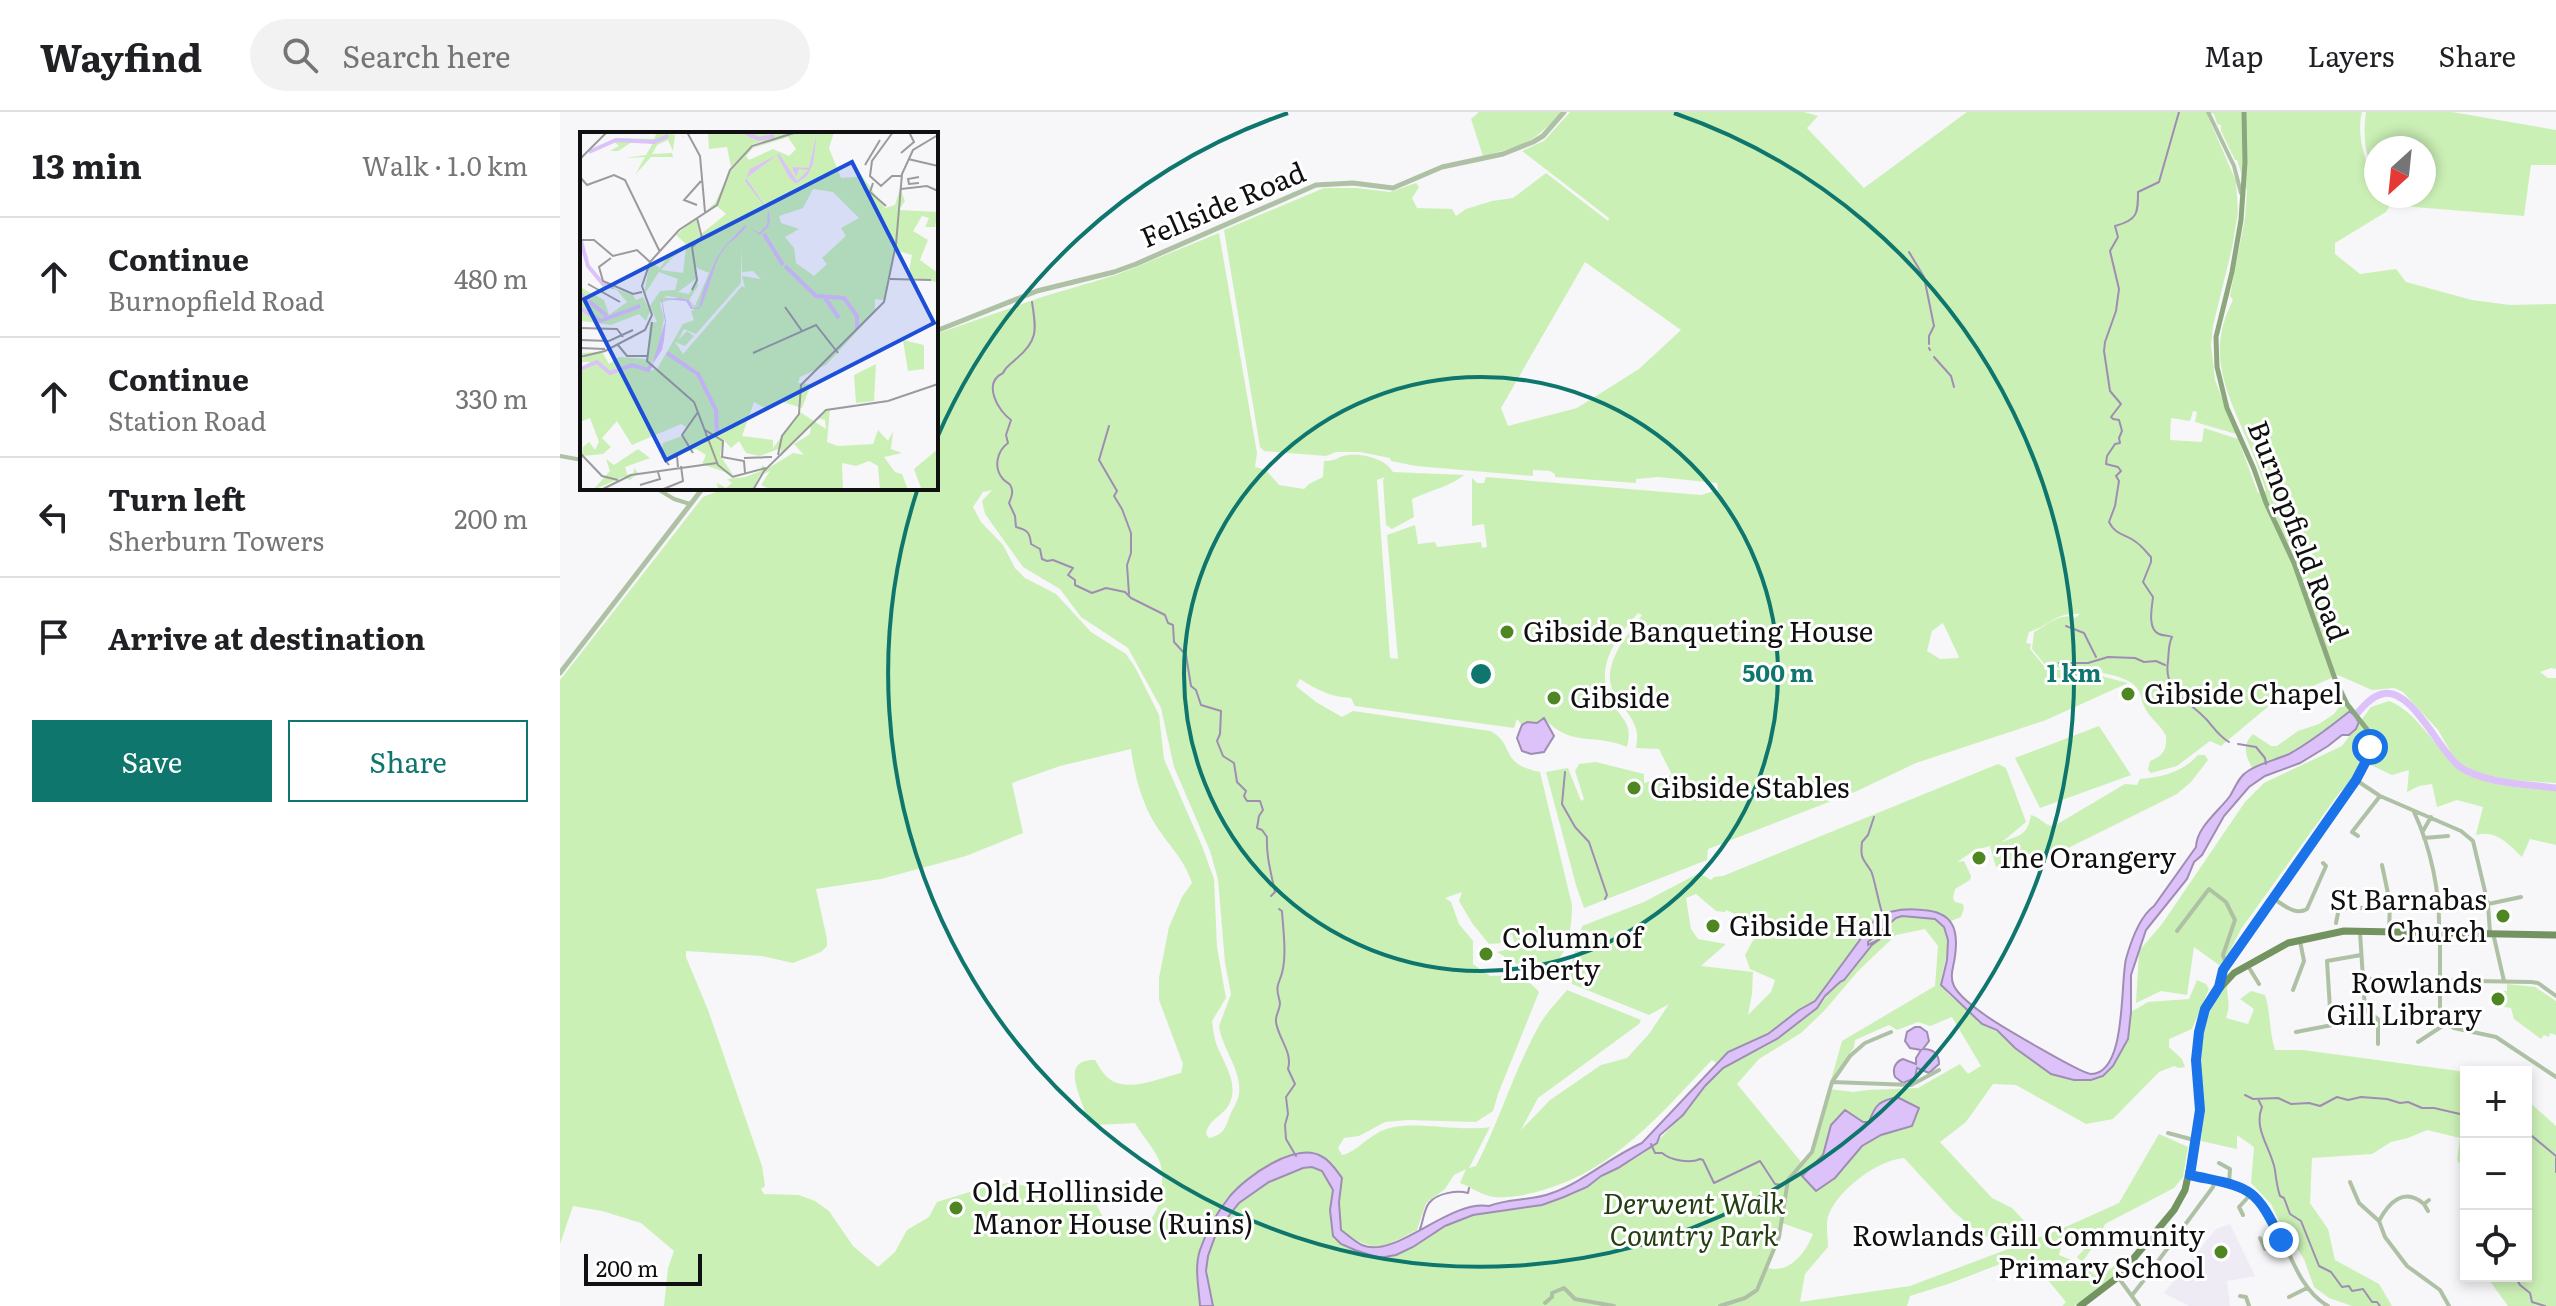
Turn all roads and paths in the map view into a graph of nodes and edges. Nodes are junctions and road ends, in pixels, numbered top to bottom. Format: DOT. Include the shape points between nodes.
graph roads {
  1 [pos="1564,112"];
  2 [pos="2208,112"];
  3 [pos="2244,112"];
  4 [pos="2243,199"];
  5 [pos="938,330"];
  6 [pos="560,456"];
  7 [pos="580,460"];
  8 [pos="659,490"];
  9 [pos="701,490"];
  10 [pos="690,504"];
  11 [pos="560,673"];
  12 [pos="2356,780"];
  13 [pos="2380,796"];
  14 [pos="2413,810"];
  15 [pos="2431,817"];
  16 [pos="2424,834"];
  17 [pos="2358,836"];
  18 [pos="2448,836"];
  19 [pos="2323,863"];
  20 [pos="2382,865"];
  21 [pos="2272,897"];
  22 [pos="2521,897"];
  23 [pos="2488,904"];
  24 [pos="2390,908"];
  25 [pos="2336,923"];
  26 [pos="2177,931"];
  27 [pos="2360,931"];
  28 [pos="2389,931"];
  29 [pos="2440,932"];
  30 [pos="2491,933"];
  31 [pos="2556,935"];
  32 [pos="2300,941"];
  33 [pos="2361,955"];
  34 [pos="2247,965"];
  35 [pos="2224,967"];
  36 [pos="2227,979"];
  37 [pos="2361,979"];
  38 [pos="2439,980"];
  39 [pos="2504,981"];
  40 [pos="2259,984"];
  41 [pos="2219,987"];
  42 [pos="2293,990"];
  43 [pos="2556,996"];
  44 [pos="2330,1009"];
  45 [pos="2365,1010"];
  46 [pos="2447,1023"];
  47 [pos="1891,1032"];
  48 [pos="2296,1032"];
  49 [pos="2418,1042"];
  50 [pos="2378,1044"];
  51 [pos="1939,1070"];
  52 [pos="2556,1077"];
  53 [pos="1832,1082"];
  54 [pos="2168,1133"];
  55 [pos="2197,1141"];
  56 [pos="2219,1163"];
  57 [pos="2190,1175"];
  58 [pos="2215,1180"];
  59 [pos="2350,1182"];
  60 [pos="2229,1183"];
  61 [pos="2353,1191"];
  62 [pos="2252,1193"];
  63 [pos="2347,1193"];
  64 [pos="2429,1200"];
  65 [pos="2424,1204"];
  66 [pos="2428,1211"];
  67 [pos="2243,1215"];
  68 [pos="2379,1221"];
  69 [pos="2260,1238"];
  70 [pos="2281,1240"];
  71 [pos="2135,1273"];
  72 [pos="2118,1277"];
  73 [pos="2144,1280"];
  74 [pos="2307,1288"];
  75 [pos="2132,1294"];
  76 [pos="2240,1296"];
  77 [pos="2289,1297"];
  78 [pos="1545,1303"];
  79 [pos="1614,1306"];
  80 [pos="1720,1306"];
  81 [pos="2080,1306"];
  82 [pos="2139,1306"];
  83 [pos="2249,1306"];
  84 [pos="2328,1306"];
  85 [pos="2449,1306"];
  1 -- 5 [label="street, Fellside Road" via="1548,132 1513,150 1442,167 1393,188 1316,185 1136,264 1037,291"];
  2 -- 4 [label="street"];
  3 -- 4 [label="main road, Burnopfield Road"];
  4 -- 12 [label="main road, Burnopfield Road" via="2216,337 2220,383 2294,563 2328,662 2347,704 2369,732 2370,747"];
  6 -- 7 [label="street"];
  8 -- 10 [label="street"];
  9 -- 10 [label="street"];
  10 -- 11 [label="street"];
  12 -- 13 [label="street"];
  12 -- 21 [label="main road, Burnopfield Road"];
  13 -- 14 [label="street"];
  13 -- 17 [label="street" via="2352,832"];
  14 -- 15 [label="street"];
  14 -- 16 [label="street"];
  15 -- 16 [label="street"];
  15 -- 23 [label="street" via="2473,841"];
  16 -- 18 [label="street"];
  16 -- 29 [label="street"];
  19 -- 21 [label="street" via="2307,909 2294,911"];
  20 -- 24 [label="street"];
  21 -- 35 [label="main road, Burnopfield Road"];
  22 -- 23 [label="street"];
  23 -- 30 [label="street"];
  24 -- 25 [label="street" via="2339,908"];
  24 -- 28 [label="street"];
  26 -- 35 [label="street" via="2209,889 2226,902 2235,920"];
  27 -- 28 [label="main road"];
  27 -- 32 [label="main road"];
  27 -- 33 [label="street"];
  28 -- 29 [label="main road"];
  29 -- 30 [label="main road"];
  29 -- 38 [label="street"];
  30 -- 31 [label="main road"];
  30 -- 39 [label="street"];
  32 -- 34 [label="main road"];
  32 -- 42 [label="street" via="2304,961"];
  33 -- 37 [label="street"];
  33 -- 44 [label="street" via="2327,961"];
  34 -- 36 [label="main road"];
  34 -- 40 [label="street"];
  35 -- 36 [label="main road"];
  35 -- 41 [label="main road, Burnopfield Road"];
  36 -- 41 [label="main road"];
  37 -- 38 [label="street"];
  37 -- 45 [label="street"];
  38 -- 39 [label="street"];
  38 -- 46 [label="street" via="2440,1011"];
  39 -- 43 [label="street" via="2538,983"];
  41 -- 55 [label="main road" via="2199,1032"];
  45 -- 48 [label="street" via="2358,1020"];
  45 -- 50 [label="street" via="2380,1024"];
  46 -- 49 [label="street"];
  46 -- 52 [label="street" via="2496,1037"];
  47 -- 53 [label="street" via="1865,1043"];
  51 -- 53 [label="street" via="1911,1085"];
  53 -- 80 [label="street" via="1812,1152 1788,1180 1779,1237 1757,1290"];
  54 -- 55 [label="street"];
  55 -- 57 [label="main road"];
  56 -- 60 [label="street" via="2230,1169"];
  57 -- 58 [label="street"];
  57 -- 72 [label="main road" via="2174,1210"];
  58 -- 60 [label="street"];
  58 -- 73 [label="street"];
  59 -- 61 [label="street"];
  60 -- 62 [label="street"];
  61 -- 63 [label="street"];
  61 -- 68 [label="street"];
  62 -- 67 [label="street" via="2237,1207"];
  62 -- 70 [label="street"];
  64 -- 65 [label="street"];
  65 -- 66 [label="street"];
  65 -- 68 [label="street" via="2417,1198 2397,1198"];
  68 -- 85 [label="street" via="2407,1266 2440,1290"];
  69 -- 70 [label="street" via="2265,1249"];
  70 -- 74 [label="street"];
  71 -- 73 [label="street"];
  72 -- 75 [label="street"];
  72 -- 81 [label="main road"];
  73 -- 75 [label="street"];
  74 -- 77 [label="street"];
  74 -- 84 [label="street"];
  75 -- 82 [label="street"];
  76 -- 83 [label="street"];
  78 -- 79 [label="street" via="1564,1288 1575,1299"];
}
